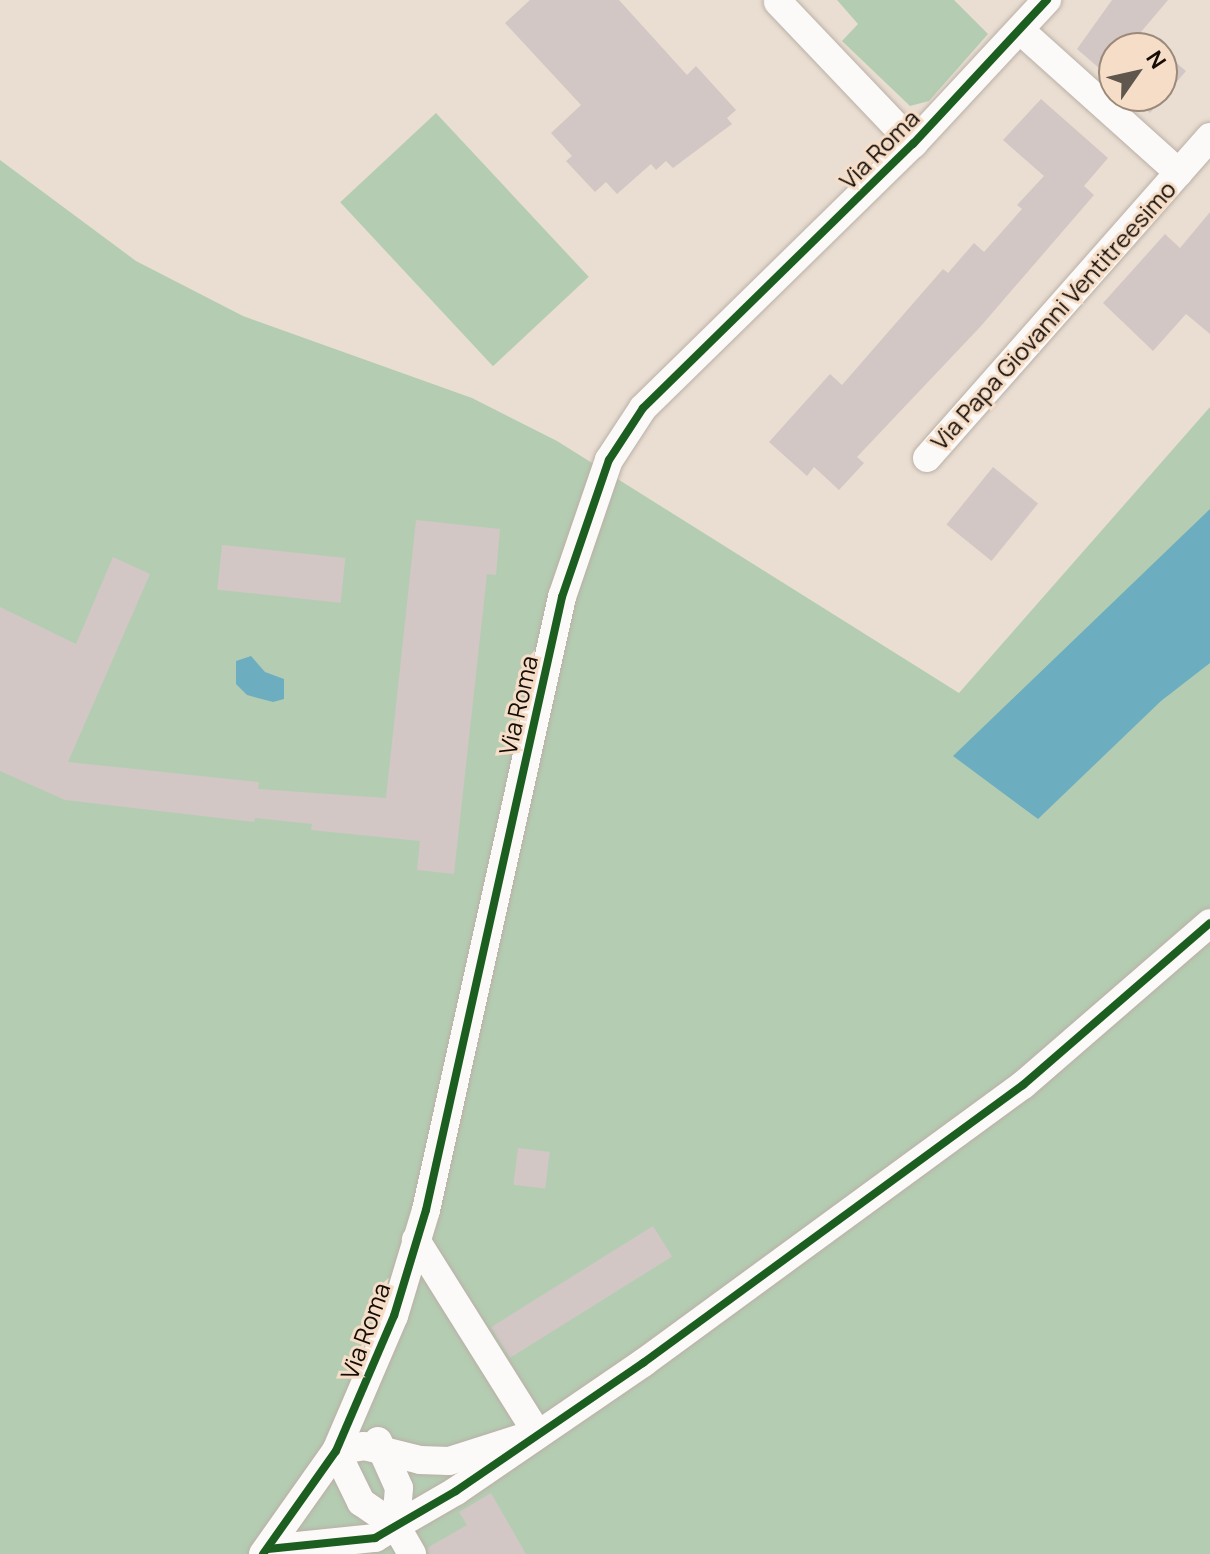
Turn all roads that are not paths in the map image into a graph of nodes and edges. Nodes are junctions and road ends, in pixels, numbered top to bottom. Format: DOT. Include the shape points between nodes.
graph roads {
  1 [pos="1047,0"];
  2 [pos="778,2"];
  3 [pos="1021,31"];
  4 [pos="1210,137"];
  5 [pos="913,144"];
  6 [pos="1179,173"];
  7 [pos="927,458"];
  8 [pos="1210,923"];
  9 [pos="416,1240"];
  10 [pos="361,1400"];
  11 [pos="537,1433"];
  12 [pos="336,1451"];
  13 [pos="385,1451"];
  14 [pos="396,1526"];
  15 [pos="266,1551"];
  16 [pos="412,1554"];
  1 -- 3 [label="street, Via Roma"];
  2 -- 5 [label="street"];
  3 -- 5 [label="street, Via Roma"];
  3 -- 6 [label="street, Via Papa Giovanni Ventitreesimo"];
  4 -- 6 [label="street, Via Papa Giovanni Ventitreesimo"];
  5 -- 9 [label="street, Via Roma" via="643,408 609,460 562,597"];
  6 -- 7 [label="street, Via Papa Giovanni Ventitreesimo"];
  8 -- 11 [label="street" via="1023,1085 643,1363"];
  9 -- 10 [label="street, Via Roma"];
  9 -- 11 [label="street"];
  10 -- 12 [label="street, Via Roma"];
  10 -- 13 [label="street" via="367,1425"];
  11 -- 13 [label="street" via="449,1461"];
  11 -- 14 [label="street"];
  12 -- 13 [label="street" via="364,1446"];
  12 -- 14 [label="street" via="361,1502"];
  12 -- 15 [label="street, Via Roma"];
  13 -- 14 [label="street" via="399,1488"];
  14 -- 15 [label="street" via="375,1538"];
  14 -- 16 [label="street"];
}
